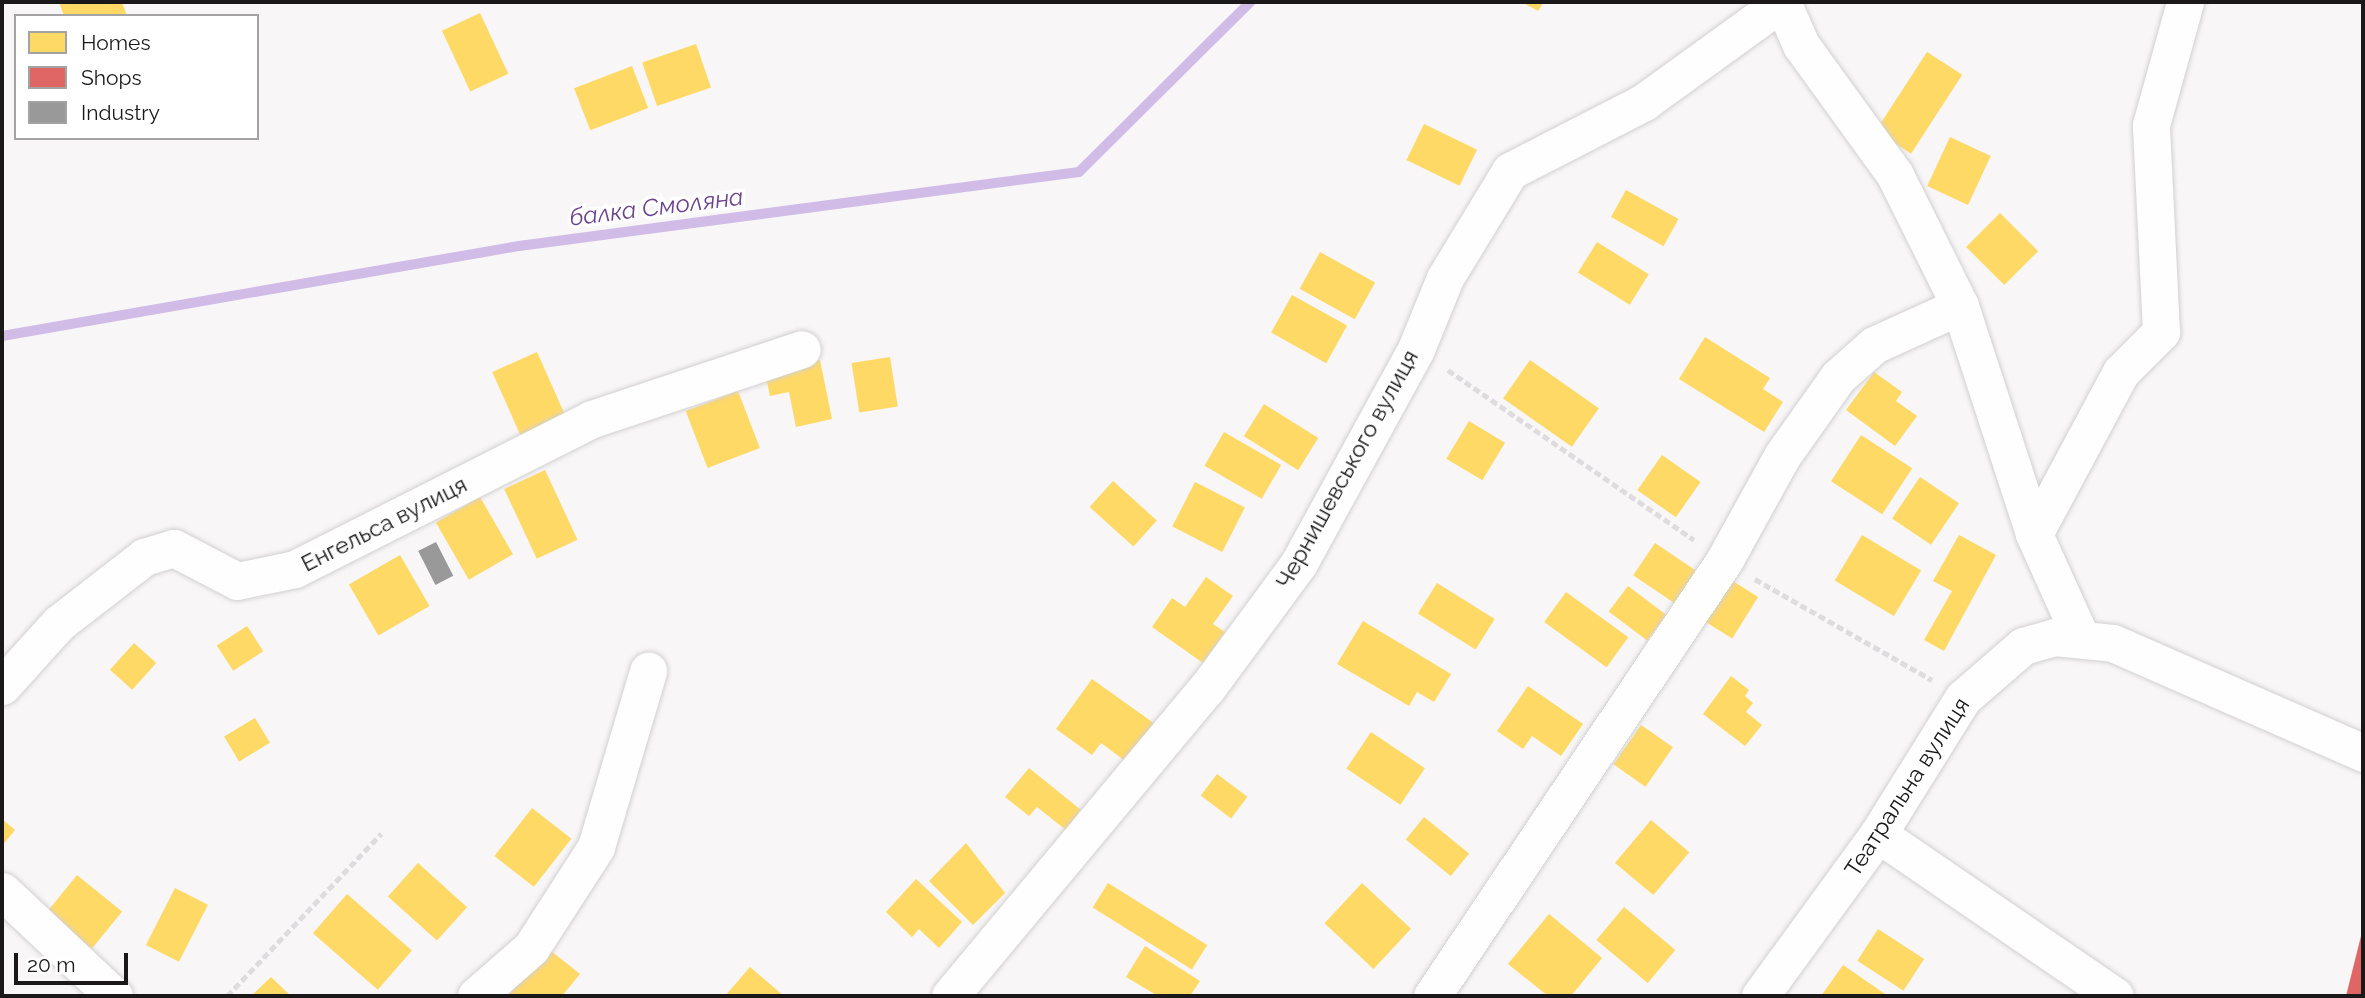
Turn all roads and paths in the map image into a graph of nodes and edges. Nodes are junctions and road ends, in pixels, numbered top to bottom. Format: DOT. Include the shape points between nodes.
graph roads {
  1 [pos="1782,2"];
  2 [pos="2185,2"];
  3 [pos="1960,306"];
  4 [pos="802,349"];
  5 [pos="1416,349"];
  6 [pos="2034,534"];
  7 [pos="1724,561"];
  8 [pos="2081,638"];
  9 [pos="648,671"];
  10 [pos="2,686"];
  11 [pos="1964,698"];
  12 [pos="2363,753"];
  13 [pos="381,834"];
  14 [pos="1878,834"];
  15 [pos="2,891"];
  16 [pos="114,996"];
  17 [pos="227,996"];
  18 [pos="476,996"];
  19 [pos="950,996"];
  20 [pos="1432,996"];
  21 [pos="1760,996"];
  22 [pos="2115,996"];
  1 -- 3 [label="street" via="1801,45 1895,175"];
  1 -- 5 [label="street, Чернишевського вулиця" via="1644,102 1510,171 1445,278"];
  2 -- 6 [label="street" via="2151,125 2161,332 2121,372"];
  3 -- 6 [label="street"];
  3 -- 7 [label="street" via="1874,345 1838,377 1782,456"];
  4 -- 10 [label="street, Енгельса вулиця" via="592,419 295,569 237,581 174,548 144,557 59,623"];
  5 -- 7 [label="path"];
  5 -- 19 [label="street, Чернишевського вулиця" via="1299,563 1207,688"];
  6 -- 8 [label="street"];
  7 -- 11 [label="path"];
  7 -- 20 [label="street"];
  8 -- 11 [label="street, Театральна вулиця" via="2023,646"];
  8 -- 12 [label="street, Театральна вулиця" via="2113,643"];
  9 -- 18 [label="street" via="596,847 531,947"];
  11 -- 14 [label="street, Театральна вулиця"];
  13 -- 17 [label="path"];
  14 -- 21 [label="street, Театральна вулиця"];
  14 -- 22 [label="street"];
  15 -- 16 [label="street"];
}
